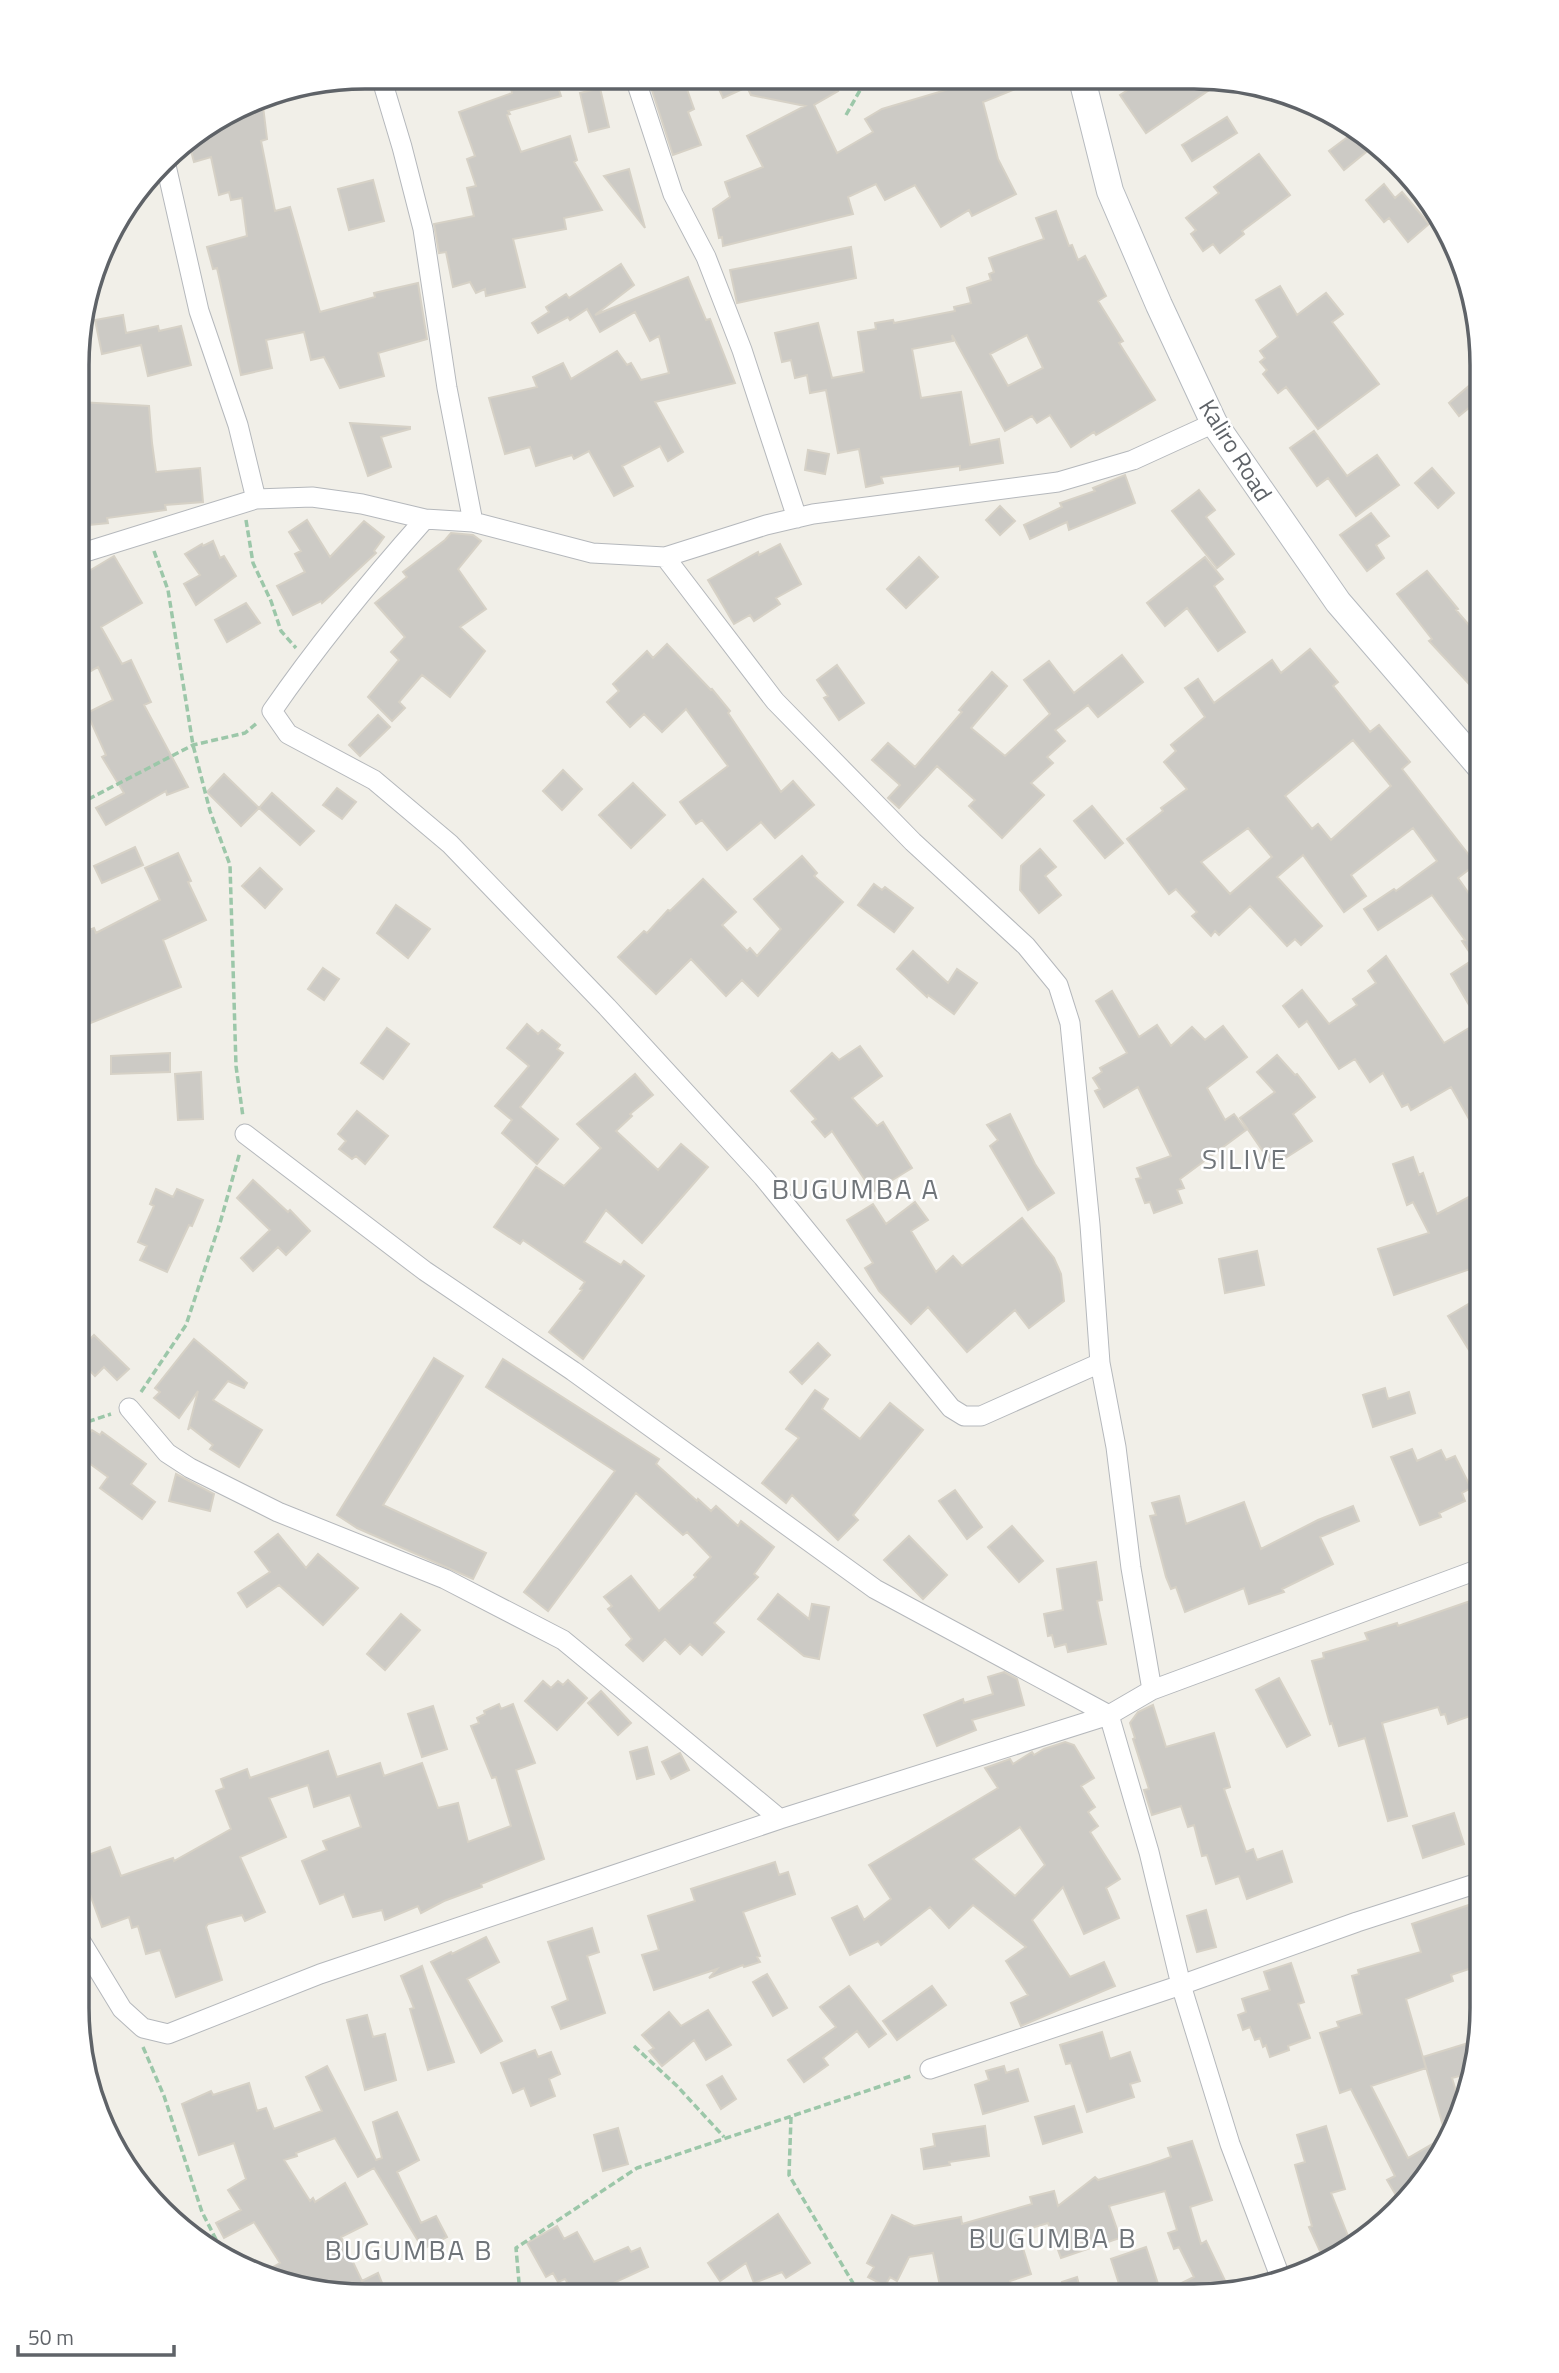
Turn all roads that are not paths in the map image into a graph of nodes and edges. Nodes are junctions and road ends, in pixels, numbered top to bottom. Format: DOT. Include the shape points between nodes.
graph roads {
  1 [pos="385,89"];
  2 [pos="639,89"];
  3 [pos="1084,89"];
  4 [pos="168,173"];
  5 [pos="1214,423"];
  6 [pos="249,502"];
  7 [pos="797,518"];
  8 [pos="425,519"];
  9 [pos="473,522"];
  10 [pos="89,551"];
  11 [pos="665,557"];
  12 [pos="1470,755"];
  13 [pos="245,1134"];
  14 [pos="1100,1363"];
  15 [pos="130,1408"];
  16 [pos="1470,1572"];
  17 [pos="1152,1690"];
  18 [pos="1109,1715"];
  19 [pos="780,1819"];
  20 [pos="1470,1886"];
  21 [pos="89,1955"];
  22 [pos="1181,1985"];
  23 [pos="930,2069"];
  24 [pos="1278,2270"];
  1 -- 9 [label="street" via="423,229"];
  2 -- 7 [label="street" via="673,194 706,257 742,351"];
  3 -- 5 [label="main road, Kaliro Road" via="1110,191"];
  4 -- 6 [label="street" via="200,312 238,425"];
  5 -- 7 [label="street" via="1133,460 1058,482"];
  5 -- 12 [label="main road, Kaliro Road" via="1338,602"];
  6 -- 8 [label="street" via="312,497"];
  6 -- 10 [label="street"];
  7 -- 11 [label="street"];
  8 -- 9 [label="street"];
  8 -- 14 [label="street" via="362,590 272,711 288,734 374,780 459,854 763,1177 951,1408 964,1416 981,1416"];
  9 -- 11 [label="street" via="592,553"];
  11 -- 14 [label="street" via="775,701 913,842 1026,946 1058,985 1070,1023"];
  13 -- 18 [label="street" via="425,1271 573,1371 875,1589"];
  14 -- 17 [label="street"];
  15 -- 19 [label="street" via="167,1453 190,1468 278,1512 445,1579 563,1640"];
  16 -- 17 [label="street"];
  17 -- 18 [label="street"];
  18 -- 19 [label="street"];
  18 -- 22 [label="street"];
  19 -- 21 [label="street" via="320,1974 168,2034 143,2028 122,2009"];
  20 -- 22 [label="street"];
  22 -- 23 [label="street"];
  22 -- 24 [label="street" via="1230,2144"];
}
